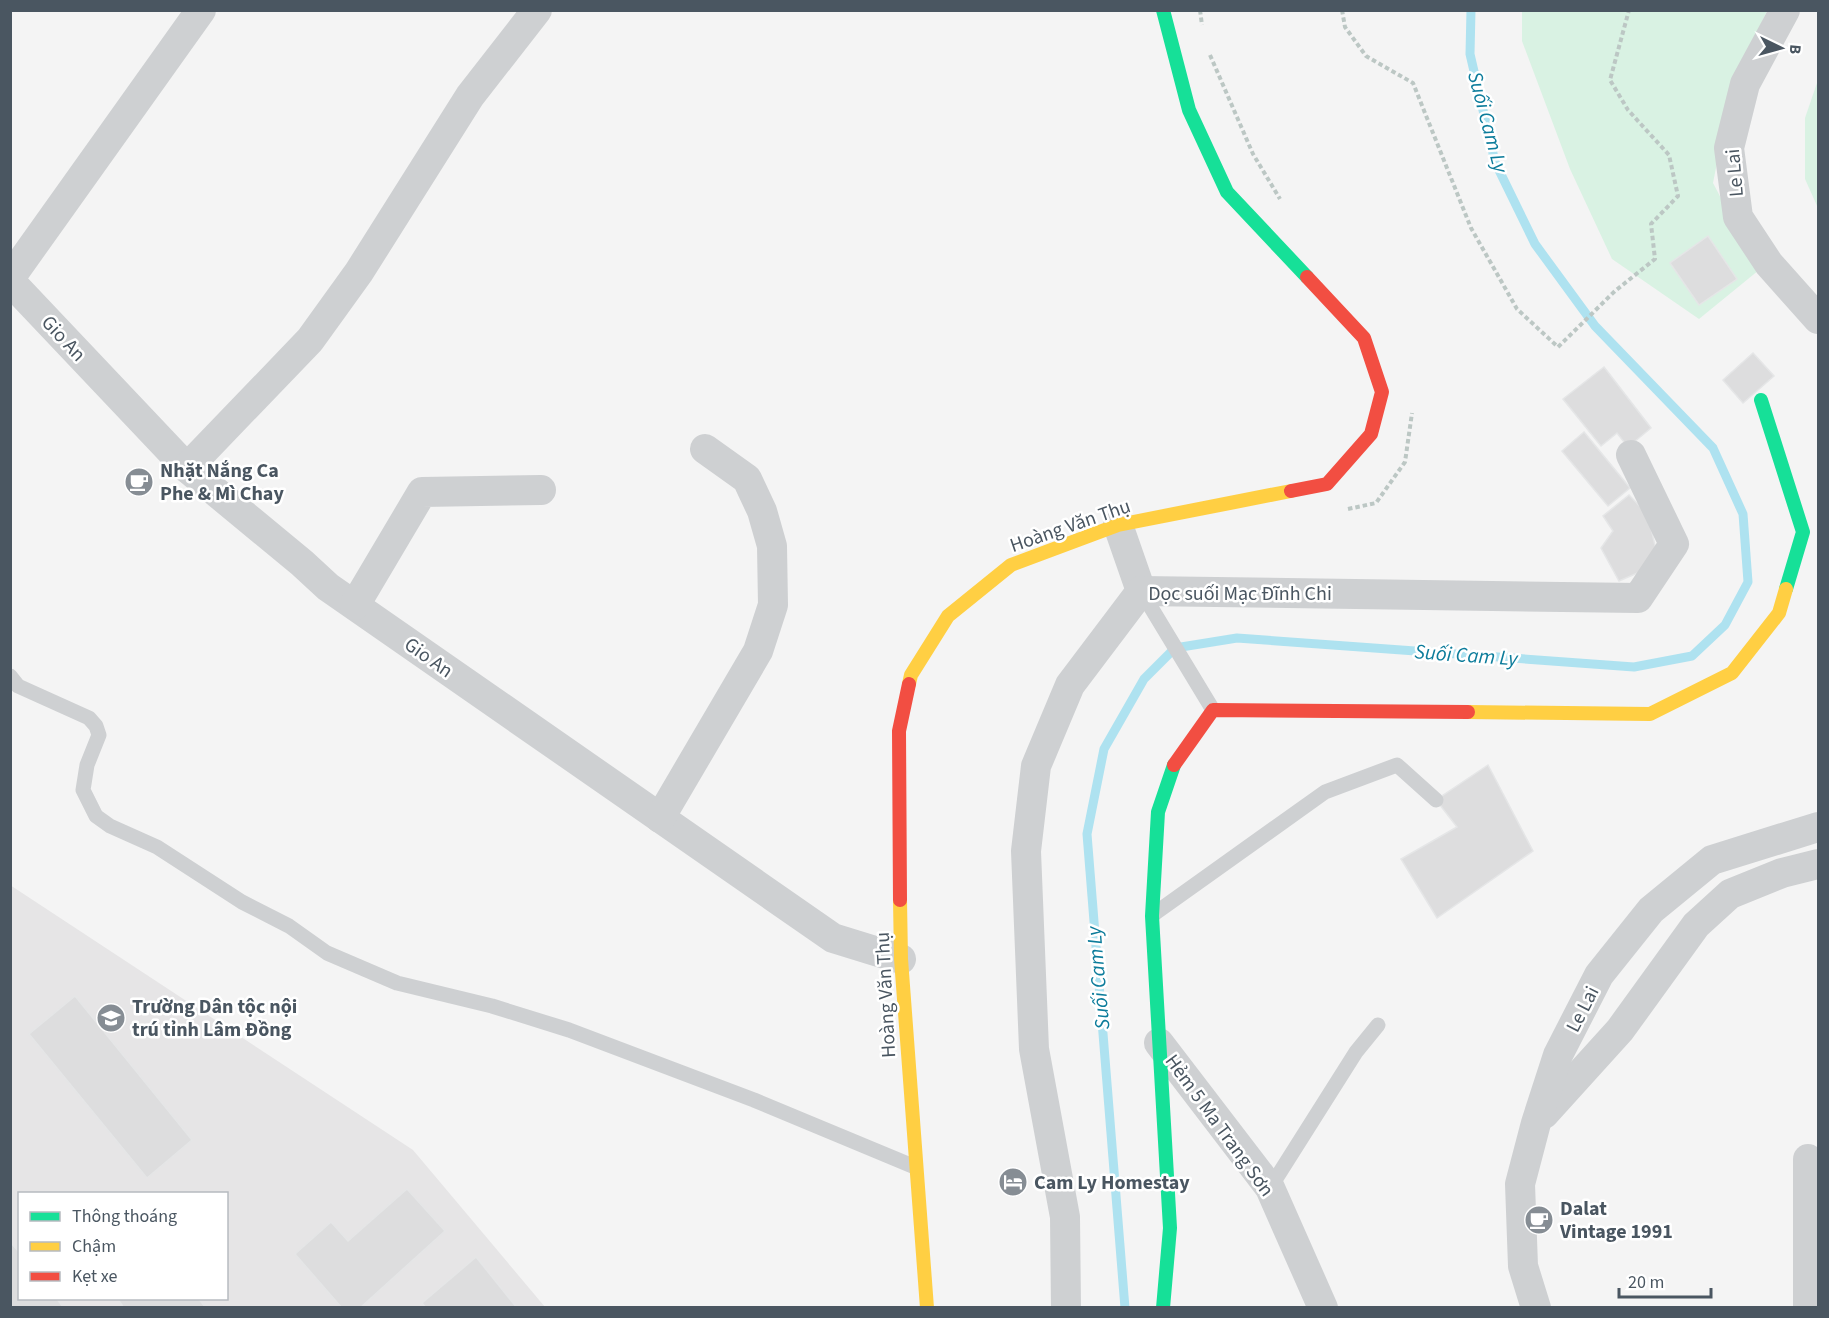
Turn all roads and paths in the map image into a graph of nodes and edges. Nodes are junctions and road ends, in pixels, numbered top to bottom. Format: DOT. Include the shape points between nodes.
graph roads {
  1 [pos="201,10"];
  2 [pos="537,10"];
  3 [pos="1163,10"];
  4 [pos="1200,10"];
  5 [pos="1342,10"];
  6 [pos="1629,10"];
  7 [pos="1785,10"];
  8 [pos="1203,28"];
  9 [pos="1206,46"];
  10 [pos="1283,202"];
  11 [pos="10,280"];
  12 [pos="1818,319"];
  13 [pos="1761,400"];
  14 [pos="1413,408"];
  15 [pos="705,449"];
  16 [pos="1630,455"];
  17 [pos="187,468"];
  18 [pos="541,490"];
  19 [pos="1344,510"];
  20 [pos="1118,525"];
  21 [pos="1141,591"];
  22 [pos="355,605"];
  23 [pos="10,676"];
  24 [pos="1213,710"];
  25 [pos="1436,800"];
  26 [pos="660,818"];
  27 [pos="1818,827"];
  28 [pos="1818,864"];
  29 [pos="1152,916"];
  30 [pos="901,959"];
  31 [pos="1378,1025"];
  32 [pos="1159,1043"];
  33 [pos="1536,1123"];
  34 [pos="1813,1159"];
  35 [pos="915,1167"];
  36 [pos="1270,1188"];
  37 [pos="927,1308"];
  38 [pos="1066,1308"];
  39 [pos="1163,1308"];
  40 [pos="1323,1308"];
  41 [pos="1536,1308"];
  42 [pos="1808,1308"];
  1 -- 11 [label="street"];
  2 -- 17 [label="street" via="470,96 359,272 310,340"];
  3 -- 20 [label="main road, Hoàng Văn Thụ" via="1189,110 1227,192 1364,338 1382,392 1371,434 1327,484"];
  4 -- 8 [label="path"];
  5 -- 6 [label="path" via="1345,27 1366,56 1413,83 1471,228 1517,309 1558,347 1615,291 1655,259 1651,224 1678,196 1669,155 1628,110 1610,80"];
  7 -- 12 [label="street, Le Lai" via="1745,84 1730,148 1738,217 1769,264"];
  9 -- 10 [label="path" via="1253,154"];
  11 -- 17 [label="street, Gio An"];
  13 -- 24 [label="main road" via="1803,532 1779,613 1732,673 1650,714"];
  14 -- 19 [label="path" via="1405,462 1376,503"];
  15 -- 26 [label="street" via="747,479 762,511 772,546 774,605 758,651"];
  16 -- 21 [label="street, Dọc suối Mạc Đĩnh Chi" via="1674,544 1638,598"];
  17 -- 22 [label="street, Gio An" via="328,587"];
  18 -- 22 [label="street" via="422,492"];
  20 -- 21 [label="street"];
  20 -- 30 [label="main road, Hoàng Văn Thụ" via="1011,565 948,616 911,675 899,731"];
  21 -- 24 [label="lane"];
  21 -- 38 [label="street, Dọc suối Mạc Đĩnh Chi" via="1070,685 1036,766 1026,851 1034,1049 1065,1217"];
  22 -- 26 [label="street, Gio An"];
  23 -- 35 [label="lane" via="18,686 89,718 96,726 99,735 87,765 83,790 96,816 157,847 327,953 397,983 569,1030 754,1100"];
  24 -- 29 [label="main road" via="1174,764 1158,812"];
  25 -- 29 [label="lane" via="1396,765 1325,792"];
  26 -- 30 [label="street, Gio An" via="833,938"];
  27 -- 33 [label="street, Le Lai" via="1712,860 1651,910 1599,975 1558,1055"];
  28 -- 33 [label="street" via="1782,873 1730,894 1696,924 1620,1030"];
  29 -- 32 [label="main road"];
  30 -- 35 [label="main road, Hoàng Văn Thụ"];
  31 -- 36 [label="lane" via="1356,1052"];
  32 -- 36 [label="street, Hẻm 5 Ma Trang Sơn"];
  32 -- 39 [label="main road" via="1170,1228"];
  33 -- 41 [label="street, Le Lai" via="1520,1184 1523,1266"];
  34 -- 42 [label="street"];
  35 -- 37 [label="main road, Hoàng Văn Thụ"];
  36 -- 40 [label="street, Hẻm 5 Ma Trang Sơn"];
}
